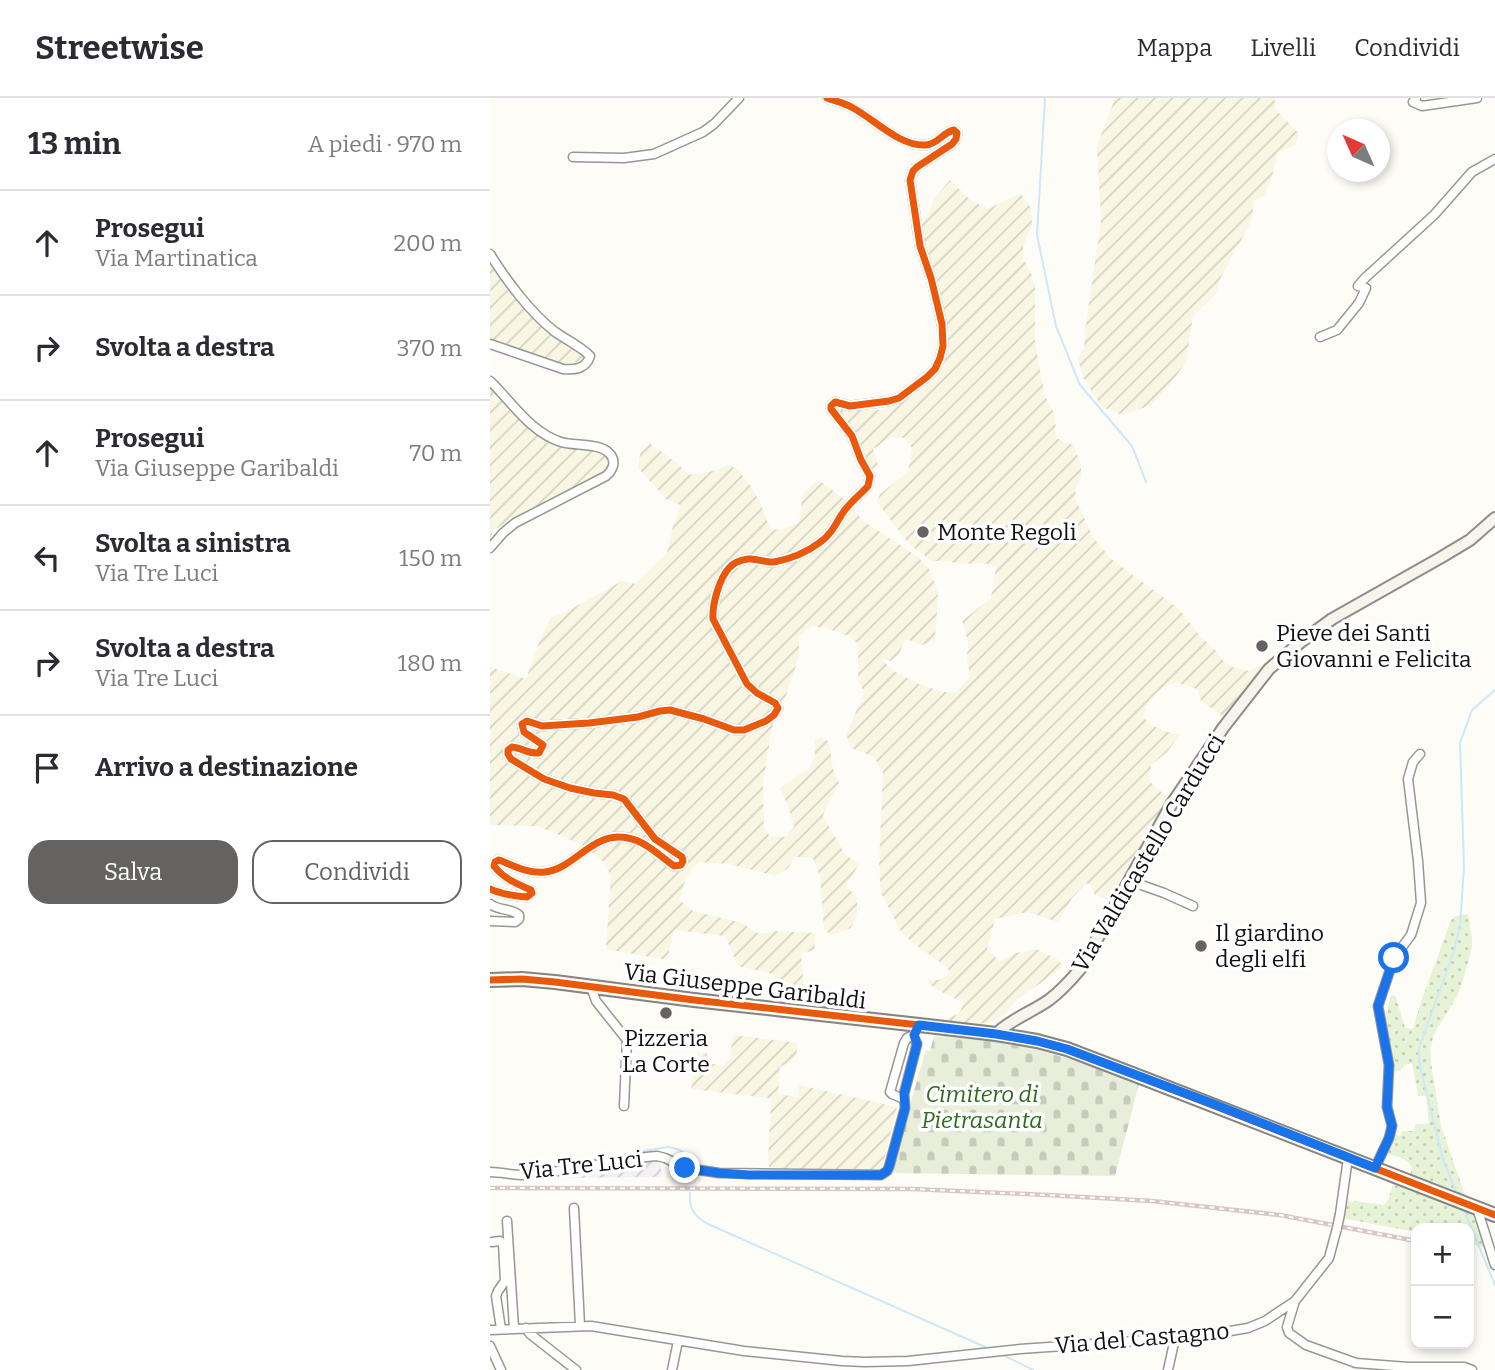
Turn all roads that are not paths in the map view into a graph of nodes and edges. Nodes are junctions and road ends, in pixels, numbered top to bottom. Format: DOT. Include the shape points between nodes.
graph roads {
  1 [pos="739,98"];
  2 [pos="827,98"];
  3 [pos="1416,98"];
  4 [pos="1477,98"];
  5 [pos="573,157"];
  6 [pos="1495,159"];
  7 [pos="490,254"];
  8 [pos="1320,337"];
  9 [pos="490,344"];
  10 [pos="490,381"];
  11 [pos="1494,521"];
  12 [pos="490,548"];
  13 [pos="1420,754"];
  14 [pos="1130,881"];
  15 [pos="490,889"];
  16 [pos="490,904"];
  17 [pos="1193,906"];
  18 [pos="490,921"];
  19 [pos="490,980"];
  20 [pos="592,987"];
  21 [pos="916,1030"];
  22 [pos="996,1034"];
  23 [pos="904,1099"];
  24 [pos="624,1106"];
  25 [pos="1348,1158"];
  26 [pos="1375,1168"];
  27 [pos="490,1172"];
  28 [pos="1473,1206"];
  29 [pos="575,1208"];
  30 [pos="1495,1216"];
  31 [pos="507,1221"];
  32 [pos="492,1242"];
  33 [pos="1495,1265"];
  34 [pos="1296,1301"];
  35 [pos="580,1325"];
  36 [pos="514,1328"];
  37 [pos="526,1328"];
  38 [pos="501,1329"];
  39 [pos="490,1330"];
  40 [pos="1175,1338"];
  41 [pos="678,1341"];
  42 [pos="490,1346"];
  43 [pos="908,1365"];
  44 [pos="1355,1366"];
  45 [pos="501,1370"];
  46 [pos="576,1370"];
  47 [pos="672,1370"];
  48 [pos="1168,1370"];
  49 [pos="1472,1370"];
  1 -- 5 [label="street" via="703,132 654,154 624,159"];
  2 -- 15 [label="street" via="918,145 936,143 950,131 957,133 952,144 917,167 910,180 920,246 942,324 940,358 928,377 899,398 864,405 832,404 852,436 870,481 830,534 804,552 773,563 759,559 738,562 726,571 714,600 713,619 747,684 775,703 774,715 744,730 670,710 589,723 542,726 527,721 522,724 524,732 543,745 542,750 533,754 512,747 508,750 511,760 544,779 624,799 654,839 682,857 681,865 674,866 631,838 613,838 547,872 519,870 499,860 496,870 532,893 522,897"];
  3 -- 4 [label="street" via="1413,102 1422,106"];
  6 -- 8 [label="street" via="1472,172 1434,215 1365,278 1358,286 1366,288 1359,303 1337,330"];
  7 -- 9 [label="street" via="552,330 590,356 584,367 563,369"];
  10 -- 12 [label="street" via="518,413 552,438 605,449 614,460 606,476 515,523"];
  11 -- 14 [label="street, Via Valdicastello Carducci" via="1450,552 1332,619 1269,669 1171,805"];
  13 -- 26 [label="street" via="1408,779 1421,903 1411,935 1394,958 1378,1006 1389,1065 1387,1107 1392,1126"];
  14 -- 17 [label="street"];
  14 -- 22 [label="street, Via Valdicastello Carducci" via="1072,979"];
  16 -- 18 [label="street" via="516,912 519,919"];
  19 -- 20 [label="main road, Via Giuseppe Garibaldi"];
  20 -- 21 [label="main road, Via Giuseppe Garibaldi"];
  20 -- 24 [label="street, Via Giuseppe Garibaldi" via="596,1001 627,1040"];
  21 -- 22 [label="main road, Via Giuseppe Garibaldi"];
  21 -- 23 [label="street, Via Tre Luci"];
  21 -- 23 [label="street, Via Tre Luci" via="904,1043 890,1091"];
  22 -- 25 [label="main road, Via Giuseppe Garibaldi" via="1067,1049"];
  23 -- 27 [label="street, Via Tre Luci" via="889,1167 881,1175 719,1173 685,1168 657,1156 546,1173"];
  25 -- 26 [label="main road, Via Giuseppe Garibaldi"];
  25 -- 34 [label="street, Via del Castagno, bridge" via="1329,1258"];
  26 -- 28 [label="main road, Via Giuseppe Garibaldi"];
  28 -- 30 [label="main road, Via Giuseppe Garibaldi"];
  28 -- 33 [label="street"];
  29 -- 35 [label="street"];
  31 -- 36 [label="street"];
  32 -- 38 [label="street" via="503,1243 505,1281 496,1296"];
  34 -- 40 [label="street, Via del Castagno" via="1248,1328"];
  34 -- 44 [label="street" via="1289,1333"];
  35 -- 37 [label="street, Via del Castagno"];
  35 -- 41 [label="street, Via del Castagno"];
  36 -- 37 [label="street, Via del Castagno"];
  36 -- 38 [label="street, Via del Castagno"];
  37 -- 46 [label="street"];
  38 -- 39 [label="street, Via del Castagno"];
  40 -- 43 [label="street, Via del Castagno" via="1020,1349"];
  40 -- 48 [label="street"];
  41 -- 43 [label="street, Via del Castagno"];
  41 -- 47 [label="street"];
  42 -- 45 [label="street"];
  44 -- 49 [label="street"];
}
